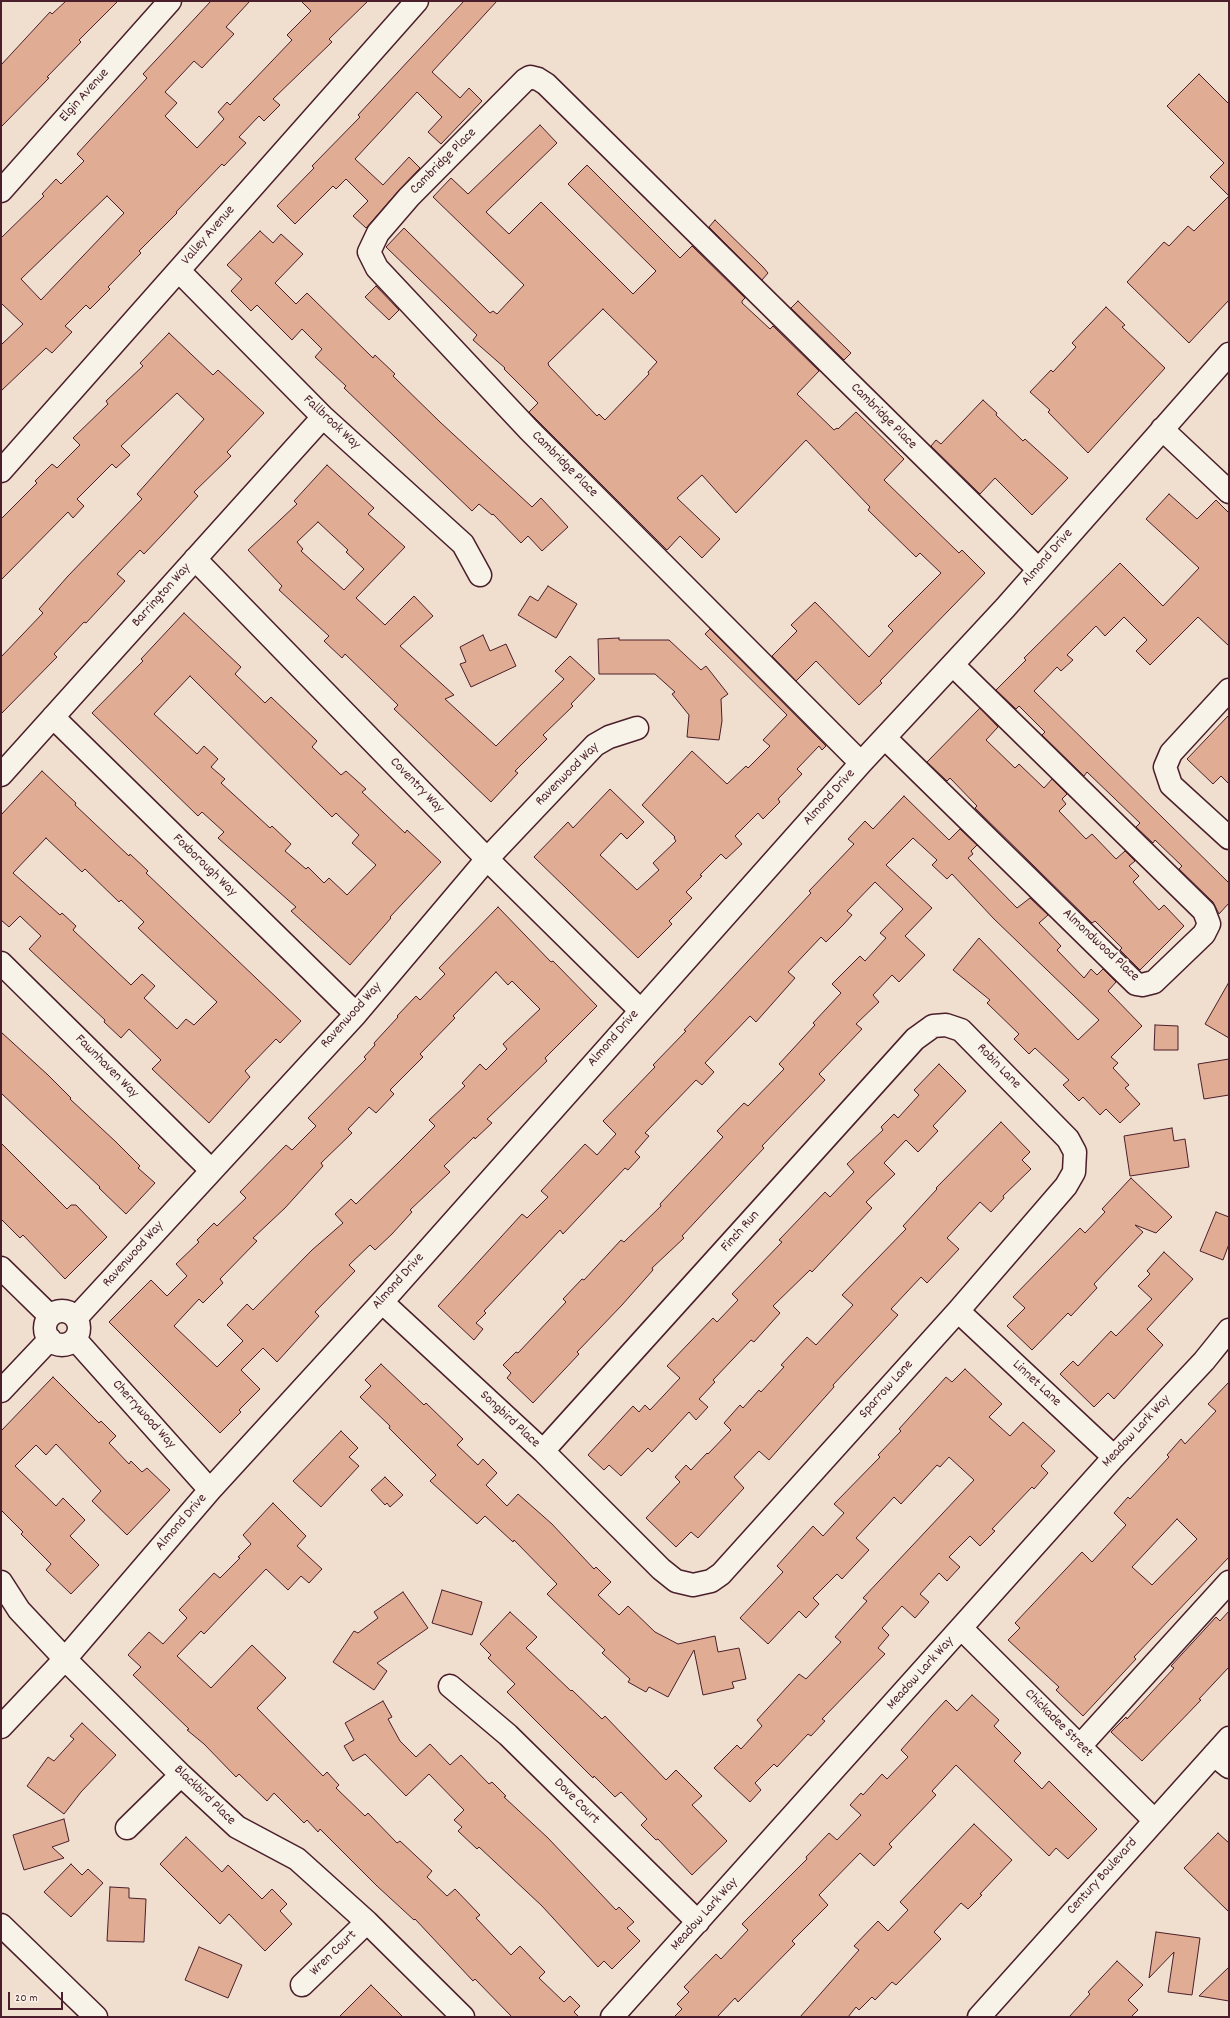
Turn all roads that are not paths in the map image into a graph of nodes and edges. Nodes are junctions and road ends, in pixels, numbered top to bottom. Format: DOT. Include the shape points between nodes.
graph roads {
  1 [pos="170,1"];
  2 [pos="417,1"];
  3 [pos="1,191"];
  4 [pos="179,271"];
  5 [pos="1229,354"];
  6 [pos="323,417"];
  7 [pos="1162,429"];
  8 [pos="1,470"];
  9 [pos="1229,492"];
  10 [pos="195,559"];
  11 [pos="1038,569"];
  12 [pos="480,575"];
  13 [pos="954,665"];
  14 [pos="1229,690"];
  15 [pos="53,717"];
  16 [pos="637,728"];
  17 [pos="885,738"];
  18 [pos="861,763"];
  19 [pos="1,775"];
  20 [pos="1229,838"];
  21 [pos="487,859"];
  22 [pos="1,963"];
  23 [pos="640,1010"];
  24 [pos="356,1014"];
  25 [pos="946,1025"];
  26 [pos="1045,1116"];
  27 [pos="211,1170"];
  28 [pos="1,1268"];
  29 [pos="382,1302"];
  30 [pos="958,1311"];
  31 [pos="50,1316"];
  32 [pos="76,1329"];
  33 [pos="1229,1330"];
  34 [pos="50,1339"];
  35 [pos="1,1391"];
  36 [pos="544,1451"];
  37 [pos="1114,1457"];
  38 [pos="210,1490"];
  39 [pos="633,1541"];
  40 [pos="1,1582"];
  41 [pos="1229,1582"];
  42 [pos="961,1628"];
  43 [pos="65,1659"];
  44 [pos="450,1686"];
  45 [pos="1,1727"];
  46 [pos="1229,1738"];
  47 [pos="1080,1746"];
  48 [pos="1222,1761"];
  49 [pos="181,1775"];
  50 [pos="1154,1820"];
  51 [pos="127,1828"];
  52 [pos="367,1922"];
  53 [pos="698,1922"];
  54 [pos="1,1925"];
  55 [pos="302,1985"];
  56 [pos="96,2017"];
  57 [pos="463,2017"];
  58 [pos="612,2017"];
  59 [pos="979,2017"];
  1 -- 3 [label="street, Elgin Avenue"];
  2 -- 4 [label="street, Valley Avenue"];
  4 -- 6 [label="street, Fallbrook Way"];
  4 -- 8 [label="street, Valley Avenue"];
  5 -- 7 [label="street, Almond Drive"];
  6 -- 10 [label="street, Barrington Way"];
  6 -- 12 [label="street, Fallbrook Way" via="463,544"];
  7 -- 9 [label="street"];
  7 -- 11 [label="street, Almond Drive"];
  10 -- 15 [label="street, Barrington Way"];
  10 -- 21 [label="street, Coventry Way"];
  11 -- 13 [label="street, Almond Drive"];
  11 -- 18 [label="street, Cambridge Place" via="546,84 538,79 530,77 525,80 408,198 378,233 369,252 377,268 529,430"];
  13 -- 17 [label="street, Almond Drive"];
  13 -- 17 [label="street, Almondwood Place" via="1204,911 1209,924 1204,934 1154,982 1136,984"];
  14 -- 20 [label="street" via="1171,753 1165,767 1171,785"];
  15 -- 19 [label="street, Barrington Way"];
  15 -- 24 [label="street, Foxborough Way"];
  16 -- 21 [label="street, Ravenwood Way" via="595,745"];
  17 -- 18 [label="street, Almond Drive"];
  18 -- 23 [label="street, Almond Drive"];
  21 -- 23 [label="street, Coventry Way"];
  21 -- 24 [label="street, Ravenwood Way"];
  22 -- 27 [label="street, Fawnhaven Way"];
  23 -- 29 [label="street, Almond Drive"];
  24 -- 27 [label="street, Ravenwood Way"];
  25 -- 26 [label="street, Robin Lane" via="961,1030"];
  25 -- 36 [label="street, Finch Run" via="933,1026 915,1039"];
  26 -- 30 [label="street, Sparrow Lane" via="1068,1139 1075,1152 1074,1172 1066,1186"];
  27 -- 32 [label="street, Ravenwood Way"];
  28 -- 31 [label="street"];
  29 -- 36 [label="street, Songbird Place"];
  29 -- 38 [label="street, Almond Drive"];
  30 -- 37 [label="street, Linnet Lane"];
  30 -- 39 [label="street, Sparrow Lane" via="721,1574 711,1581 692,1585 676,1581 661,1570"];
  31 -- 32 [label="street" via="61,1311 72,1314"];
  31 -- 34 [label="street" via="46,1328"];
  32 -- 34 [label="street" via="70,1343 60,1344"];
  32 -- 38 [label="street, Cherrywood Way"];
  33 -- 37 [label="street, Meadow Lark Way" via="1204,1361"];
  34 -- 35 [label="street"];
  36 -- 39 [label="street, Songbird Place"];
  37 -- 42 [label="street, Meadow Lark Way"];
  38 -- 43 [label="street, Almond Drive"];
  40 -- 43 [label="street, Blackbird Place" via="19,1610"];
  41 -- 47 [label="street"];
  42 -- 47 [label="street, Chickadee Street"];
  42 -- 53 [label="street, Meadow Lark Way"];
  43 -- 45 [label="street, Almond Drive"];
  43 -- 49 [label="street, Blackbird Place"];
  44 -- 53 [label="street, Dove Court" via="508,1735"];
  46 -- 48 [label="street, Century Boulevard"];
  47 -- 50 [label="street, Chickadee Street"];
  48 -- 50 [label="street, Century Boulevard"];
  49 -- 51 [label="street"];
  49 -- 52 [label="street, Blackbird Place" via="236,1827 298,1859"];
  50 -- 59 [label="street, Century Boulevard"];
  52 -- 55 [label="street, Wren Court"];
  52 -- 57 [label="street, Blackbird Place"];
  53 -- 58 [label="street, Meadow Lark Way"];
  54 -- 56 [label="street"];
}
